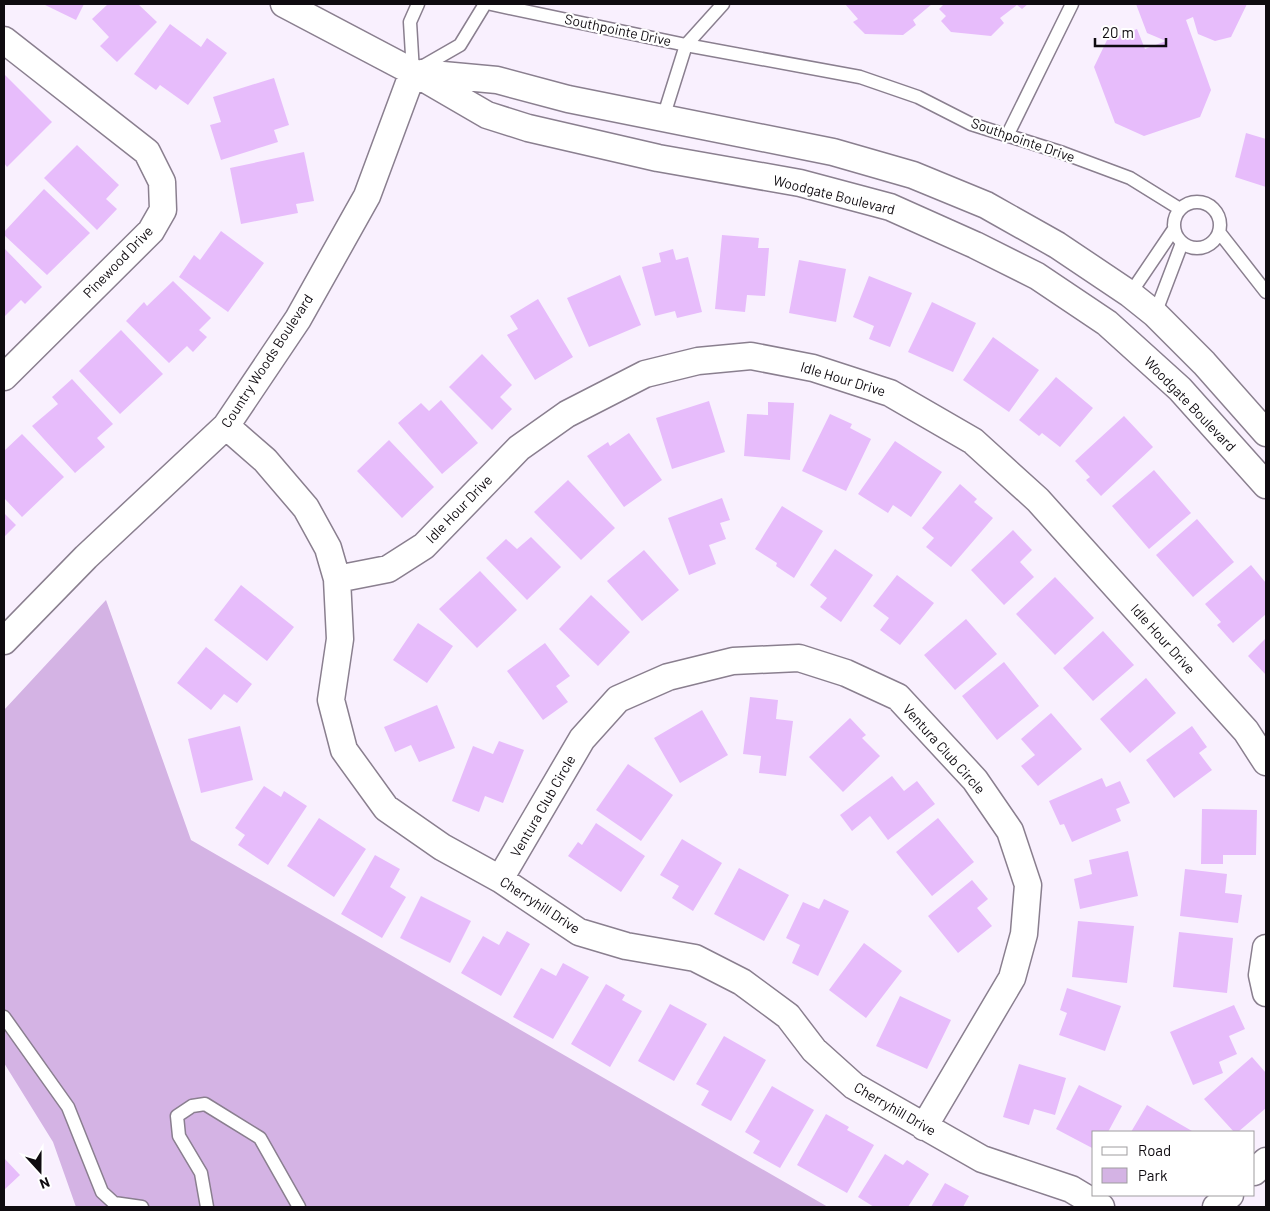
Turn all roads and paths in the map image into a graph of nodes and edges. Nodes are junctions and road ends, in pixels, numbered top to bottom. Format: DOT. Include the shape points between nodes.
graph roads {
  1 [pos="284,4"];
  2 [pos="418,4"];
  3 [pos="486,4"];
  4 [pos="491,4"];
  5 [pos="723,4"];
  6 [pos="1072,4"];
  7 [pos="4,40"];
  8 [pos="686,45"];
  9 [pos="413,72"];
  10 [pos="662,118"];
  11 [pos="1007,136"];
  12 [pos="658,158"];
  13 [pos="1180,209"];
  14 [pos="1174,229"];
  15 [pos="1219,232"];
  16 [pos="1182,243"];
  17 [pos="1266,292"];
  18 [pos="1130,294"];
  19 [pos="1155,314"];
  20 [pos="1107,323"];
  21 [pos="1130,343"];
  22 [pos="4,377"];
  23 [pos="226,426"];
  24 [pos="1266,433"];
  25 [pos="1266,485"];
  26 [pos="337,580"];
  27 [pos="4,641"];
  28 [pos="1266,762"];
  29 [pos="500,879"];
  30 [pos="1266,948"];
  31 [pos="1266,993"];
  32 [pos="4,1017"];
  33 [pos="924,1127"];
  34 [pos="1266,1161"];
  35 [pos="1255,1171"];
  36 [pos="1229,1196"];
  37 [pos="142,1207"];
  38 [pos="207,1207"];
  39 [pos="299,1207"];
  40 [pos="1101,1207"];
  41 [pos="1216,1207"];
  1 -- 9 [label="street, Woodgate Boulevard"];
  2 -- 9 [label="lane" via="410,22"];
  3 -- 9 [label="lane" via="460,44"];
  4 -- 8 [label="lane, Southpointe Drive"];
  5 -- 8 [label="lane, Southpointe Drive"];
  6 -- 11 [label="lane"];
  7 -- 22 [label="street, Pinewood Drive" via="147,152 162,182 163,210 151,231"];
  8 -- 10 [label="lane, Southpointe Drive"];
  8 -- 11 [label="lane, Southpointe Drive" via="860,77 918,96 971,124"];
  9 -- 10 [label="street, Woodgate Boulevard" via="497,80 568,99"];
  9 -- 12 [label="street, Woodgate Boulevard" via="487,115 528,128"];
  9 -- 23 [label="street, Country Woods Boulevard" via="367,196 298,318"];
  10 -- 12 [label="street, Southpointe Drive"];
  10 -- 18 [label="street, Woodgate Boulevard" via="833,152 913,175 986,205 1057,245"];
  11 -- 13 [label="lane, Southpointe Drive" via="1130,178"];
  12 -- 20 [label="street, Woodgate Boulevard" via="800,184 890,207 1037,276"];
  13 -- 14 [label="lane"];
  13 -- 15 [label="lane" via="1189,203 1205,203 1212,207 1219,216"];
  14 -- 16 [label="lane"];
  14 -- 18 [label="lane"];
  15 -- 16 [label="lane" via="1204,247 1189,247"];
  15 -- 17 [label="lane"];
  16 -- 19 [label="lane"];
  18 -- 19 [label="street, Woodgate Boulevard"];
  18 -- 20 [label="street"];
  19 -- 21 [label="street"];
  19 -- 24 [label="street, Woodgate Boulevard"];
  20 -- 21 [label="street, Woodgate Boulevard"];
  21 -- 25 [label="street, Woodgate Boulevard" via="1180,389"];
  23 -- 26 [label="street, Cherryhill Drive" via="265,460 306,508 328,548"];
  23 -- 27 [label="street, Country Woods Boulevard" via="86,557"];
  26 -- 28 [label="street, Idle Hour Drive" via="388,569 424,546 519,448 567,414 645,374 698,361 751,356 813,368 890,392 973,441 1038,500 1246,730"];
  26 -- 29 [label="street, Cherryhill Drive" via="340,639 331,700 344,750 386,808 442,847"];
  29 -- 33 [label="street, Cherryhill Drive" via="579,932 626,946 695,958 742,982 788,1016 814,1050 854,1086"];
  29 -- 33 [label="street, Ventura Club Circle" via="582,739 618,699 668,677 733,661 799,658 846,673 898,698 975,780 1010,831 1028,885 1024,934 1012,978"];
  30 -- 31 [label="street" via="1262,975"];
  32 -- 37 [label="lane" via="68,1107 102,1192 114,1202"];
  33 -- 40 [label="street, Cherryhill Drive" via="982,1159 1070,1189"];
  34 -- 35 [label="street"];
  36 -- 41 [label="street"];
  38 -- 39 [label="lane" via="201,1173 179,1136 176,1116 192,1106 204,1104 260,1138"];
}
